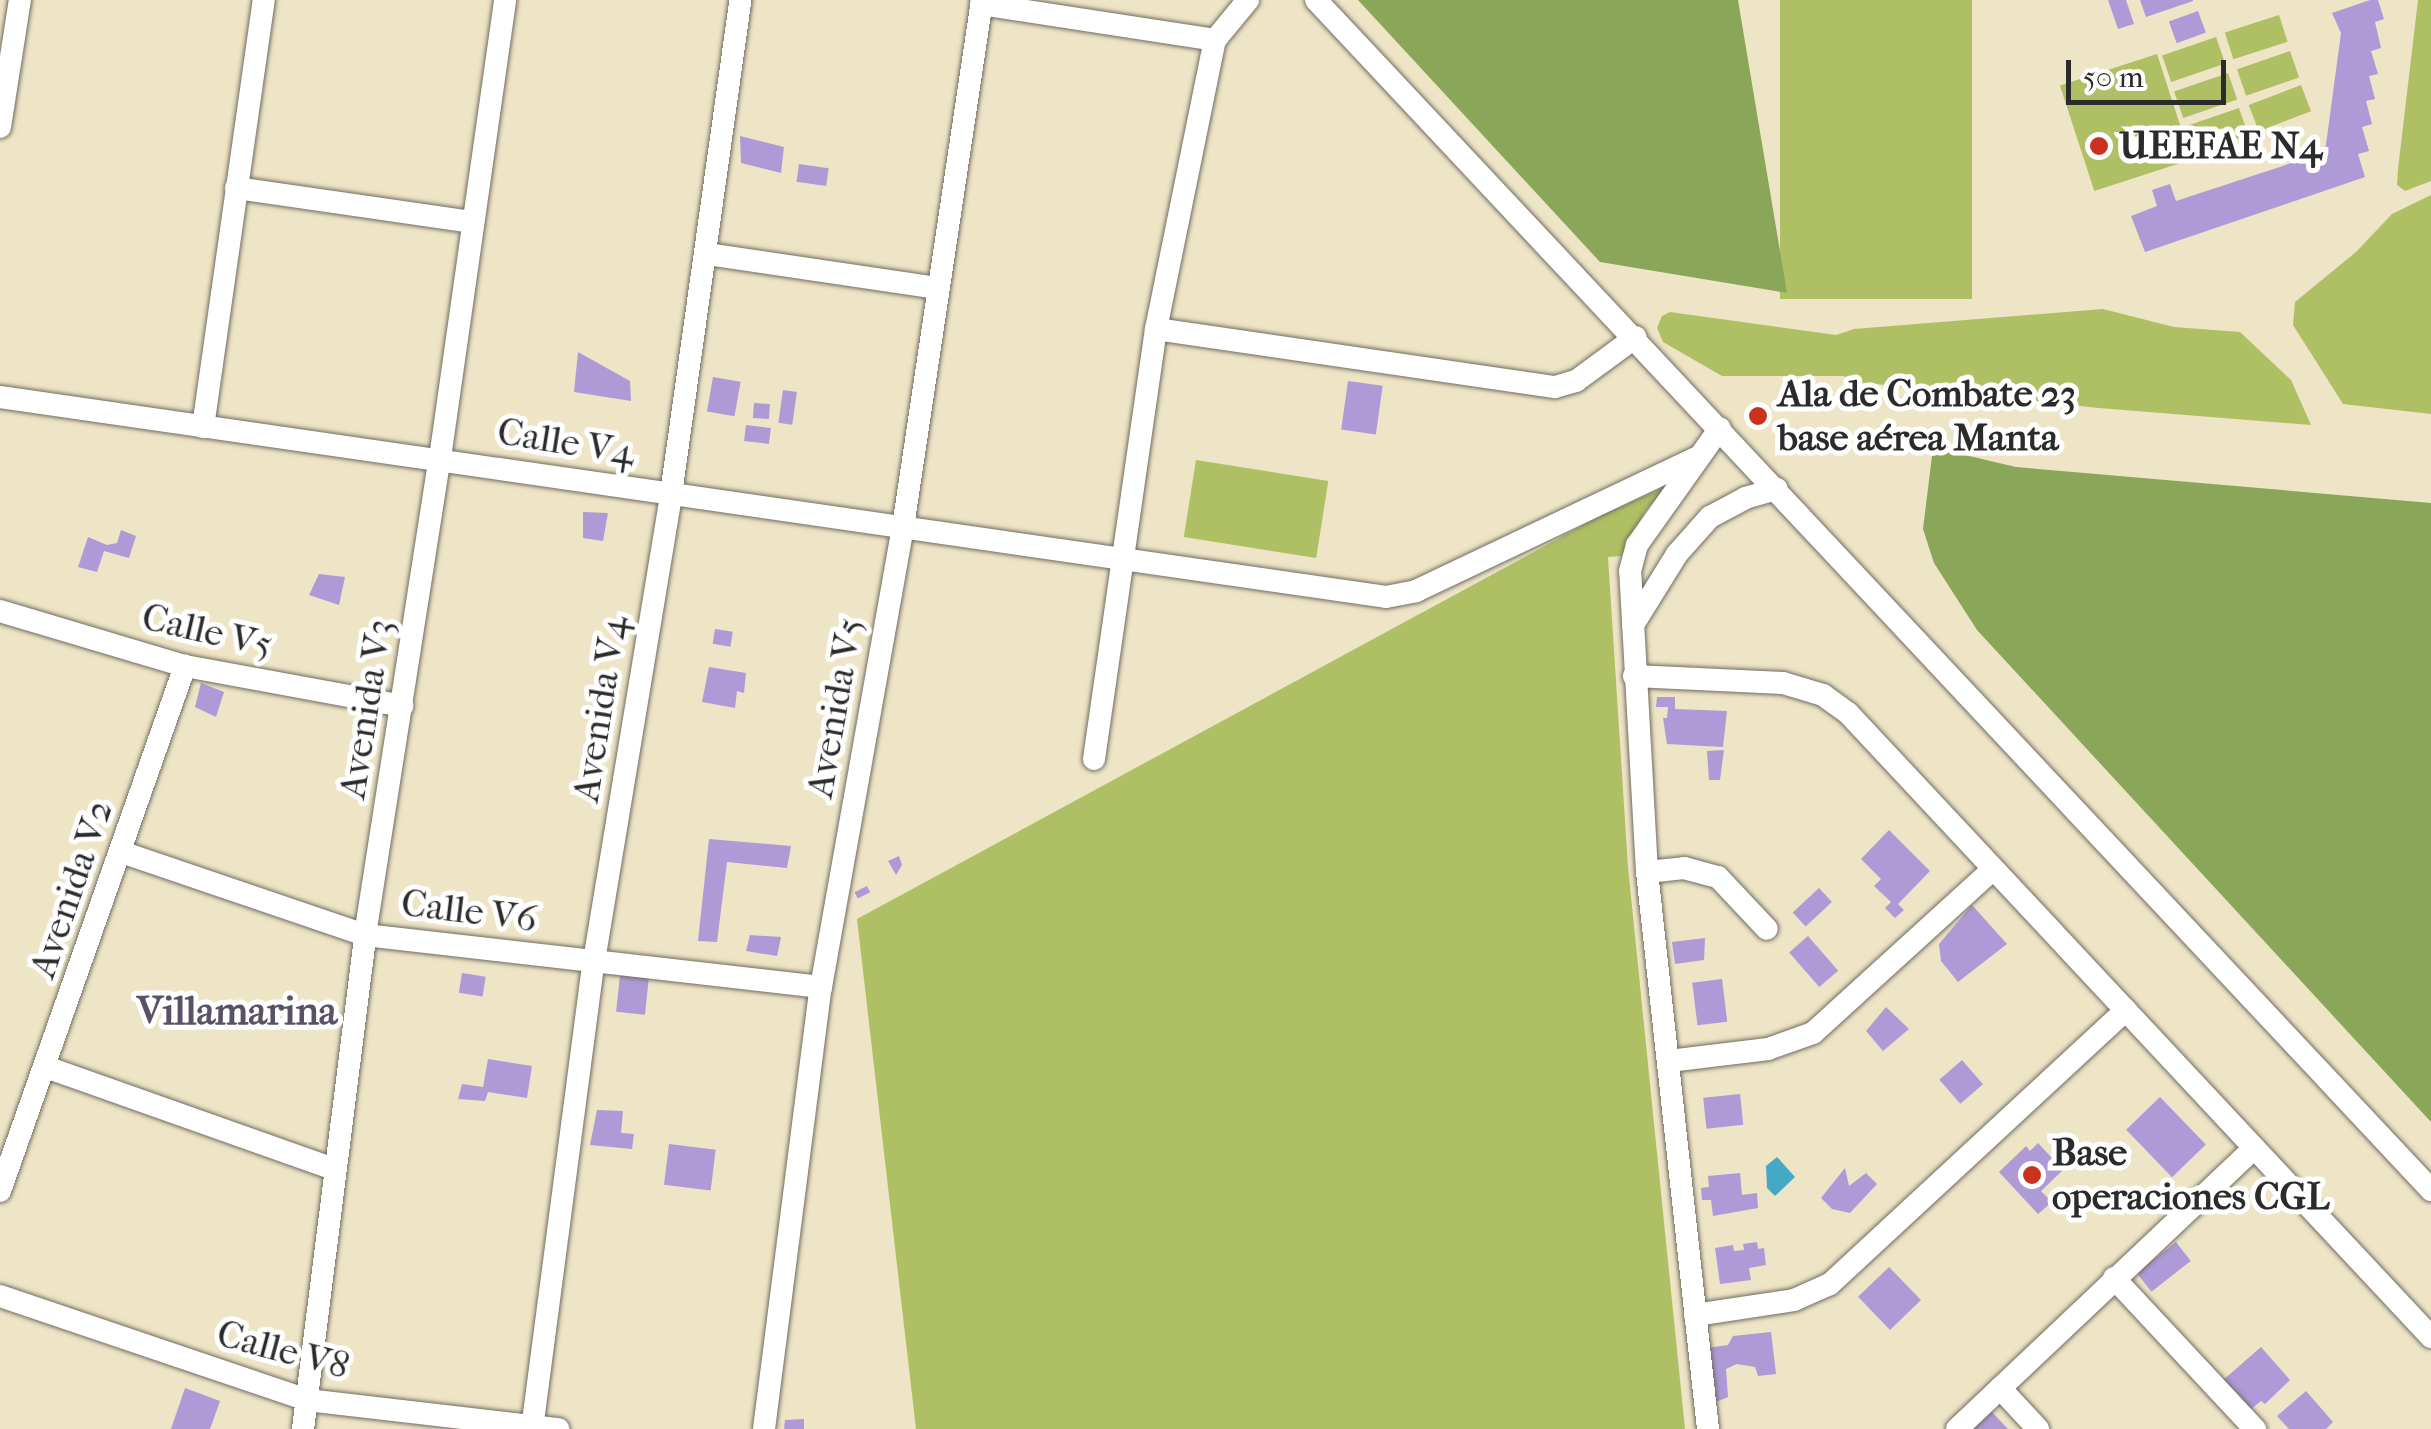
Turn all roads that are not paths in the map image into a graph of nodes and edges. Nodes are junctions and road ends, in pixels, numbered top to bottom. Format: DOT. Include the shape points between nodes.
graph roads {
  1 [pos="20,0"];
  2 [pos="264,0"];
  3 [pos="505,0"];
  4 [pos="740,0"];
  5 [pos="1248,0"];
  6 [pos="1316,0"];
  7 [pos="982,2"];
  8 [pos="1216,40"];
  9 [pos="0,126"];
  10 [pos="236,188"];
  11 [pos="470,222"];
  12 [pos="707,254"];
  13 [pos="938,288"];
  14 [pos="1156,329"];
  15 [pos="1636,337"];
  16 [pos="0,397"];
  17 [pos="203,427"];
  18 [pos="1720,428"];
  19 [pos="440,458"];
  20 [pos="1696,458"];
  21 [pos="1777,489"];
  22 [pos="671,494"];
  23 [pos="904,527"];
  24 [pos="1120,558"];
  25 [pos="0,610"];
  26 [pos="1632,628"];
  27 [pos="185,666"];
  28 [pos="1634,676"];
  29 [pos="402,706"];
  30 [pos="1094,759"];
  31 [pos="122,852"];
  32 [pos="1992,870"];
  33 [pos="1648,872"];
  34 [pos="1767,929"];
  35 [pos="365,934"];
  36 [pos="594,961"];
  37 [pos="821,987"];
  38 [pos="2126,1010"];
  39 [pos="1669,1061"];
  40 [pos="46,1067"];
  41 [pos="2254,1148"];
  42 [pos="334,1169"];
  43 [pos="2431,1190"];
  44 [pos="0,1191"];
  45 [pos="2114,1278"];
  46 [pos="0,1296"];
  47 [pos="1696,1315"];
  48 [pos="2431,1338"];
  49 [pos="2000,1388"];
  50 [pos="307,1400"];
  51 [pos="532,1427"];
  52 [pos="303,1429"];
  53 [pos="558,1429"];
  54 [pos="764,1429"];
  55 [pos="1708,1429"];
  56 [pos="1957,1429"];
  57 [pos="2038,1429"];
  58 [pos="2255,1429"];
  1 -- 9 [label="street"];
  2 -- 10 [label="street"];
  3 -- 11 [label="street, Avenida V3"];
  4 -- 12 [label="street, Avenida V4"];
  5 -- 8 [label="street"];
  6 -- 15 [label="street"];
  7 -- 8 [label="street"];
  7 -- 13 [label="street, Avenida V5"];
  8 -- 14 [label="street"];
  10 -- 11 [label="street"];
  10 -- 17 [label="street"];
  11 -- 19 [label="street, Avenida V3"];
  12 -- 13 [label="street"];
  12 -- 22 [label="street, Avenida V4"];
  13 -- 23 [label="street, Avenida V5"];
  14 -- 15 [label="street" via="1555,387 1576,381"];
  14 -- 24 [label="street"];
  15 -- 18 [label="street"];
  16 -- 17 [label="street, Calle V4"];
  17 -- 19 [label="street, Calle V4"];
  18 -- 20 [label="street"];
  18 -- 21 [label="street"];
  19 -- 22 [label="street, Calle V4"];
  19 -- 29 [label="street, Avenida V3"];
  20 -- 24 [label="street, Calle V4" via="1416,590 1386,598"];
  20 -- 26 [label="street" via="1637,545 1630,571"];
  21 -- 26 [label="street" via="1710,517"];
  21 -- 43 [label="street"];
  22 -- 23 [label="street, Calle V4"];
  22 -- 36 [label="street, Avenida V4"];
  23 -- 24 [label="street, Calle V4"];
  23 -- 37 [label="street, Avenida V5"];
  24 -- 30 [label="street"];
  25 -- 27 [label="street, Calle V5"];
  26 -- 28 [label="street"];
  27 -- 29 [label="street, Calle V5"];
  27 -- 31 [label="street, Avenida V2"];
  28 -- 32 [label="street" via="1783,683 1823,695 1870,736"];
  28 -- 33 [label="street"];
  29 -- 35 [label="street, Avenida V3"];
  31 -- 35 [label="street, Calle V6"];
  31 -- 40 [label="street, Avenida V2"];
  32 -- 38 [label="street"];
  32 -- 39 [label="street" via="1813,1034 1768,1049"];
  33 -- 34 [label="street" via="1684,868 1718,876"];
  33 -- 39 [label="street"];
  35 -- 36 [label="street, Calle V6"];
  35 -- 42 [label="street, Avenida V3"];
  36 -- 37 [label="street, Calle V6"];
  36 -- 51 [label="street, Avenida V4"];
  37 -- 54 [label="street, Avenida V5"];
  38 -- 41 [label="street"];
  38 -- 47 [label="street" via="1830,1284 1794,1300"];
  39 -- 47 [label="street"];
  40 -- 42 [label="street"];
  40 -- 44 [label="street, Avenida V2"];
  41 -- 45 [label="street"];
  41 -- 48 [label="street"];
  42 -- 50 [label="street, Avenida V3"];
  45 -- 49 [label="street"];
  45 -- 58 [label="street"];
  46 -- 50 [label="street, Calle V8"];
  47 -- 55 [label="street"];
  49 -- 56 [label="street"];
  49 -- 57 [label="street"];
  50 -- 51 [label="street, Calle V8"];
  50 -- 52 [label="street, Avenida V3"];
  51 -- 53 [label="street, Calle V8"];
}
